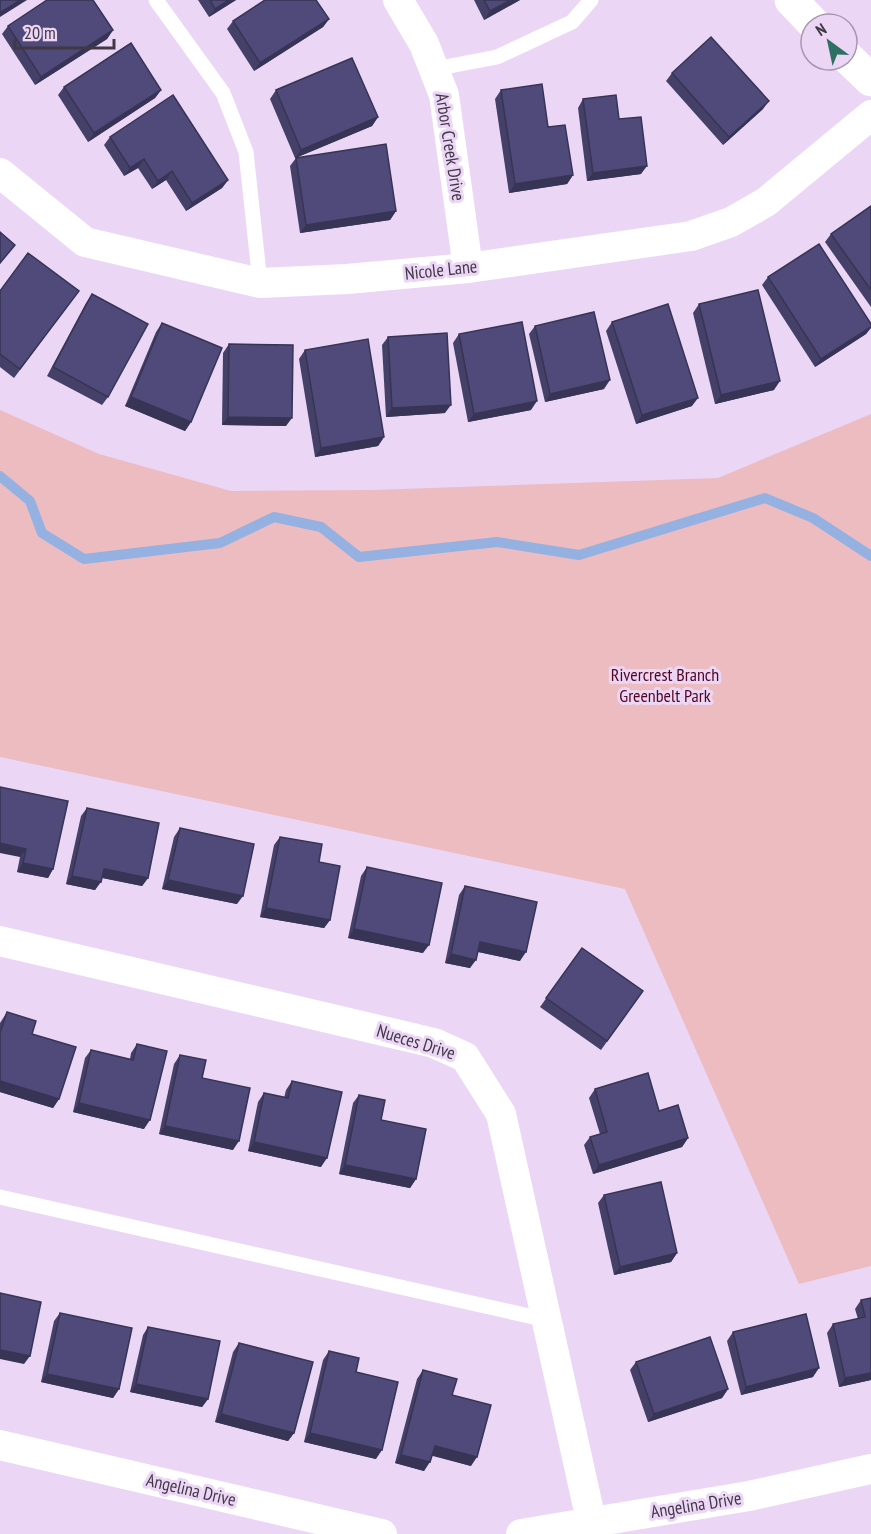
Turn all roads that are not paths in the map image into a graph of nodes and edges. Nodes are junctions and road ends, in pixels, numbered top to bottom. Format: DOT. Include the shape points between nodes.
graph roads {
  1 [pos="156,0"];
  2 [pos="398,0"];
  3 [pos="591,0"];
  4 [pos="791,0"];
  5 [pos="802,12"];
  6 [pos="859,68"];
  7 [pos="434,69"];
  8 [pos="871,80"];
  9 [pos="871,115"];
  10 [pos="0,173"];
  11 [pos="468,268"];
  12 [pos="260,283"];
  13 [pos="0,941"];
  14 [pos="0,1197"];
  15 [pos="547,1320"];
  16 [pos="0,1445"];
  17 [pos="871,1469"];
  18 [pos="593,1528"];
  19 [pos="382,1534"];
  20 [pos="521,1534"];
  1 -- 12 [label="lane" via="223,93 246,152"];
  2 -- 7 [label="street, Arbor Creek Drive"];
  3 -- 7 [label="lane" via="572,22 497,57"];
  4 -- 5 [label="main road"];
  6 -- 8 [label="main road"];
  7 -- 11 [label="street, Arbor Creek Drive" via="444,95"];
  9 -- 11 [label="street, Nicole Lane" via="766,202 731,222 691,236"];
  10 -- 12 [label="street, Nicole Lane" via="85,242"];
  11 -- 12 [label="street, Nicole Lane"];
  13 -- 15 [label="street, Nueces Drive" via="434,1043 465,1056 501,1114"];
  14 -- 15 [label="lane"];
  15 -- 18 [label="street, Nueces Drive"];
  16 -- 19 [label="street, Angelina Drive"];
  17 -- 18 [label="street, Angelina Drive"];
  18 -- 20 [label="street, Angelina Drive"];
}
